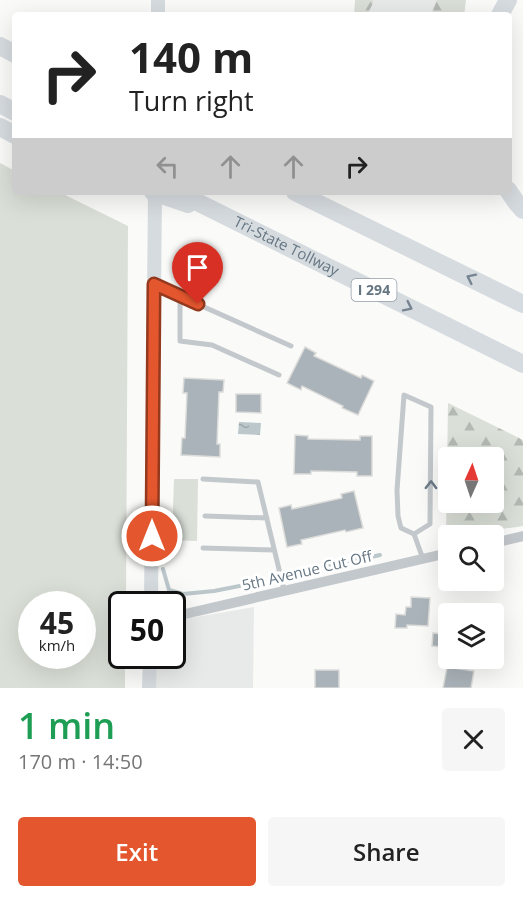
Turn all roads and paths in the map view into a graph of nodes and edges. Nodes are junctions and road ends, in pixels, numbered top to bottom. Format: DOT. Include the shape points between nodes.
graph roads {
  1 [pos="154,195"];
  2 [pos="163,195"];
  3 [pos="183,195"];
  4 [pos="302,195"];
  5 [pos="511,195"];
  6 [pos="523,210"];
  7 [pos="224,215"];
  8 [pos="154,284"];
  9 [pos="180,296"];
  10 [pos="523,304"];
  11 [pos="291,346"];
  12 [pos="523,364"];
  13 [pos="279,375"];
  14 [pos="203,479"];
  15 [pos="205,516"];
  16 [pos="267,518"];
  17 [pos="414,534"];
  18 [pos="523,536"];
  19 [pos="504,541"];
  20 [pos="203,548"];
  21 [pos="274,550"];
  22 [pos="438,555"];
  23 [pos="423,559"];
  24 [pos="151,591"];
  25 [pos="284,592"];
  26 [pos="186,614"];
  27 [pos="150,669"];
  28 [pos="149,688"];
  1 -- 8 [label="main road"];
  2 -- 7 [label="highway"];
  3 -- 7 [label="highway, Tri-State Tollway / I 294"];
  10 -- 4 [label="highway, one-way"];
  5 -- 6 [label="highway"];
  7 -- 12 [label="highway, Tri-State Tollway / I 294, one-way"];
  8 -- 9 [label="lane"];
  8 -- 24 [label="main road"];
  9 -- 11 [label="lane"];
  9 -- 13 [label="lane" via="180,341 212,345"];
  14 -- 16 [label="lane" via="258,482"];
  15 -- 16 [label="lane"];
  16 -- 21 [label="lane"];
  17 -- 17 [label="lane, one-way" via="430,524 431,407 404,395 398,516 401,528"];
  17 -- 23 [label="lane"];
  18 -- 19 [label="street"];
  20 -- 21 [label="lane"];
  21 -- 25 [label="lane"];
  22 -- 23 [label="street, 5th Avenue Cut Off"];
  23 -- 25 [label="street, 5th Avenue Cut Off"];
  25 -- 26 [label="street, 5th Avenue Cut Off"];
  27 -- 28 [label="main road"];
}
